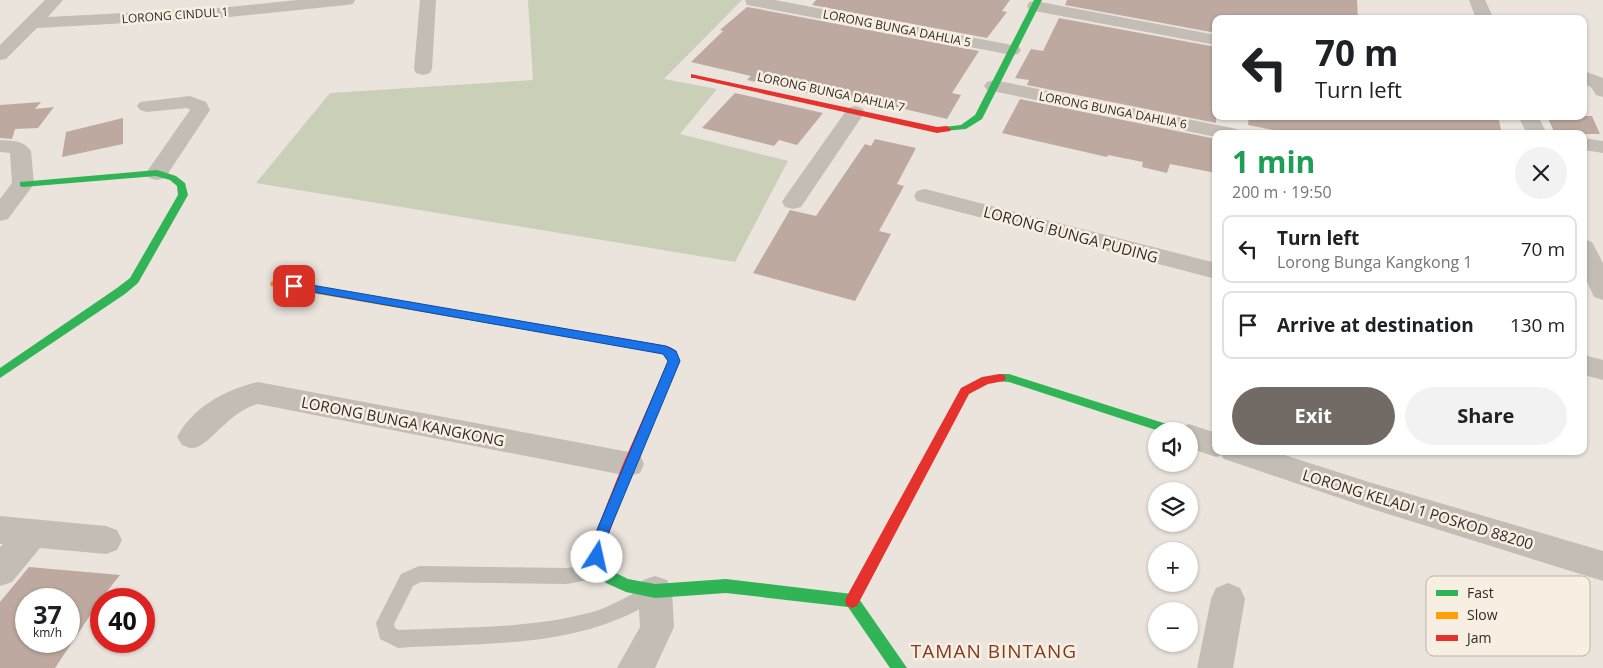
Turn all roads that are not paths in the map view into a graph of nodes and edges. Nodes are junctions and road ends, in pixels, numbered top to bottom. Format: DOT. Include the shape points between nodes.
graph roads {
  1 [pos="55,0"];
  2 [pos="347,0"];
  3 [pos="428,0"];
  4 [pos="1476,0"];
  5 [pos="753,1"];
  6 [pos="1036,3"];
  7 [pos="1483,15"];
  8 [pos="32,23"];
  9 [pos="1212,39"];
  10 [pos="1012,50"];
  11 [pos="0,55"];
  12 [pos="423,70"];
  13 [pos="694,76"];
  14 [pos="1587,78"];
  15 [pos="994,86"];
  16 [pos="1603,92"];
  17 [pos="147,106"];
  18 [pos="855,112"];
  19 [pos="1212,130"];
  20 [pos="1587,144"];
  21 [pos="0,146"];
  22 [pos="1603,147"];
  23 [pos="1587,153"];
  24 [pos="1603,156"];
  25 [pos="157,173"];
  26 [pos="23,184"];
  27 [pos="925,196"];
  28 [pos="793,202"];
  29 [pos="0,214"];
  30 [pos="1587,253"];
  31 [pos="1212,271"];
  32 [pos="1600,280"];
  33 [pos="274,282"];
  34 [pos="1587,366"];
  35 [pos="1603,370"];
  36 [pos="0,374"];
  37 [pos="1148,423"];
  38 [pos="192,437"];
  39 [pos="1198,439"];
  40 [pos="1212,444"];
  41 [pos="1246,455"];
  42 [pos="629,464"];
  43 [pos="0,530"];
  44 [pos="33,533"];
  45 [pos="106,540"];
  46 [pos="1603,566"];
  47 [pos="602,570"];
  48 [pos="0,571"];
  49 [pos="655,591"];
  50 [pos="1228,599"];
  51 [pos="852,601"];
  52 [pos="635,668"];
  53 [pos="899,668"];
  54 [pos="1215,668"];
  1 -- 8 [label="street"];
  2 -- 8 [label="street, LORONG CINDUL 1" via="209,13"];
  3 -- 12 [label="street"];
  4 -- 7 [label="street"];
  5 -- 10 [label="street, LORONG BUNGA DAHLIA 5"];
  6 -- 9 [label="street"];
  6 -- 10 [label="street"];
  8 -- 11 [label="street"];
  10 -- 15 [label="street"];
  13 -- 18 [label="street, LORONG BUNGA DAHLIA 7"];
  14 -- 16 [label="street" via="1599,83"];
  15 -- 18 [label="street, LORONG BUNGA DAHLIA 7" via="979,117 963,127 937,130"];
  15 -- 19 [label="street, LORONG BUNGA DAHLIA 6"];
  17 -- 25 [label="street" via="190,102 200,110"];
  18 -- 28 [label="street"];
  20 -- 22 [label="street"];
  21 -- 26 [label="street" via="16,147 20,151"];
  23 -- 24 [label="street"];
  25 -- 26 [label="street"];
  25 -- 36 [label="street" via="182,185 182,195 134,280"];
  26 -- 29 [label="street"];
  27 -- 31 [label="street, LORONG BUNGA PUDING"];
  30 -- 32 [label="street"];
  33 -- 42 [label="street" via="666,350 674,361"];
  34 -- 35 [label="street"];
  37 -- 51 [label="street" via="1009,378 983,379 965,391"];
  38 -- 42 [label="street, LORONG BUNGA KANGKONG" via="229,402 258,393"];
  39 -- 40 [label="street"];
  41 -- 46 [label="street, LORONG KELADI 1 POSKOD 88200"];
  42 -- 47 [label="street" via="598,544 597,557"];
  43 -- 44 [label="street"];
  44 -- 45 [label="street"];
  44 -- 48 [label="street"];
  47 -- 49 [label="street" via="626,585"];
  47 -- 49 [label="lane" via="567,576 419,574 407,580 384,628 386,633 398,639 563,626 613,613"];
  49 -- 51 [label="street" via="726,586"];
  49 -- 52 [label="street" via="657,627"];
  50 -- 54 [label="street"];
  51 -- 53 [label="street"];
}
